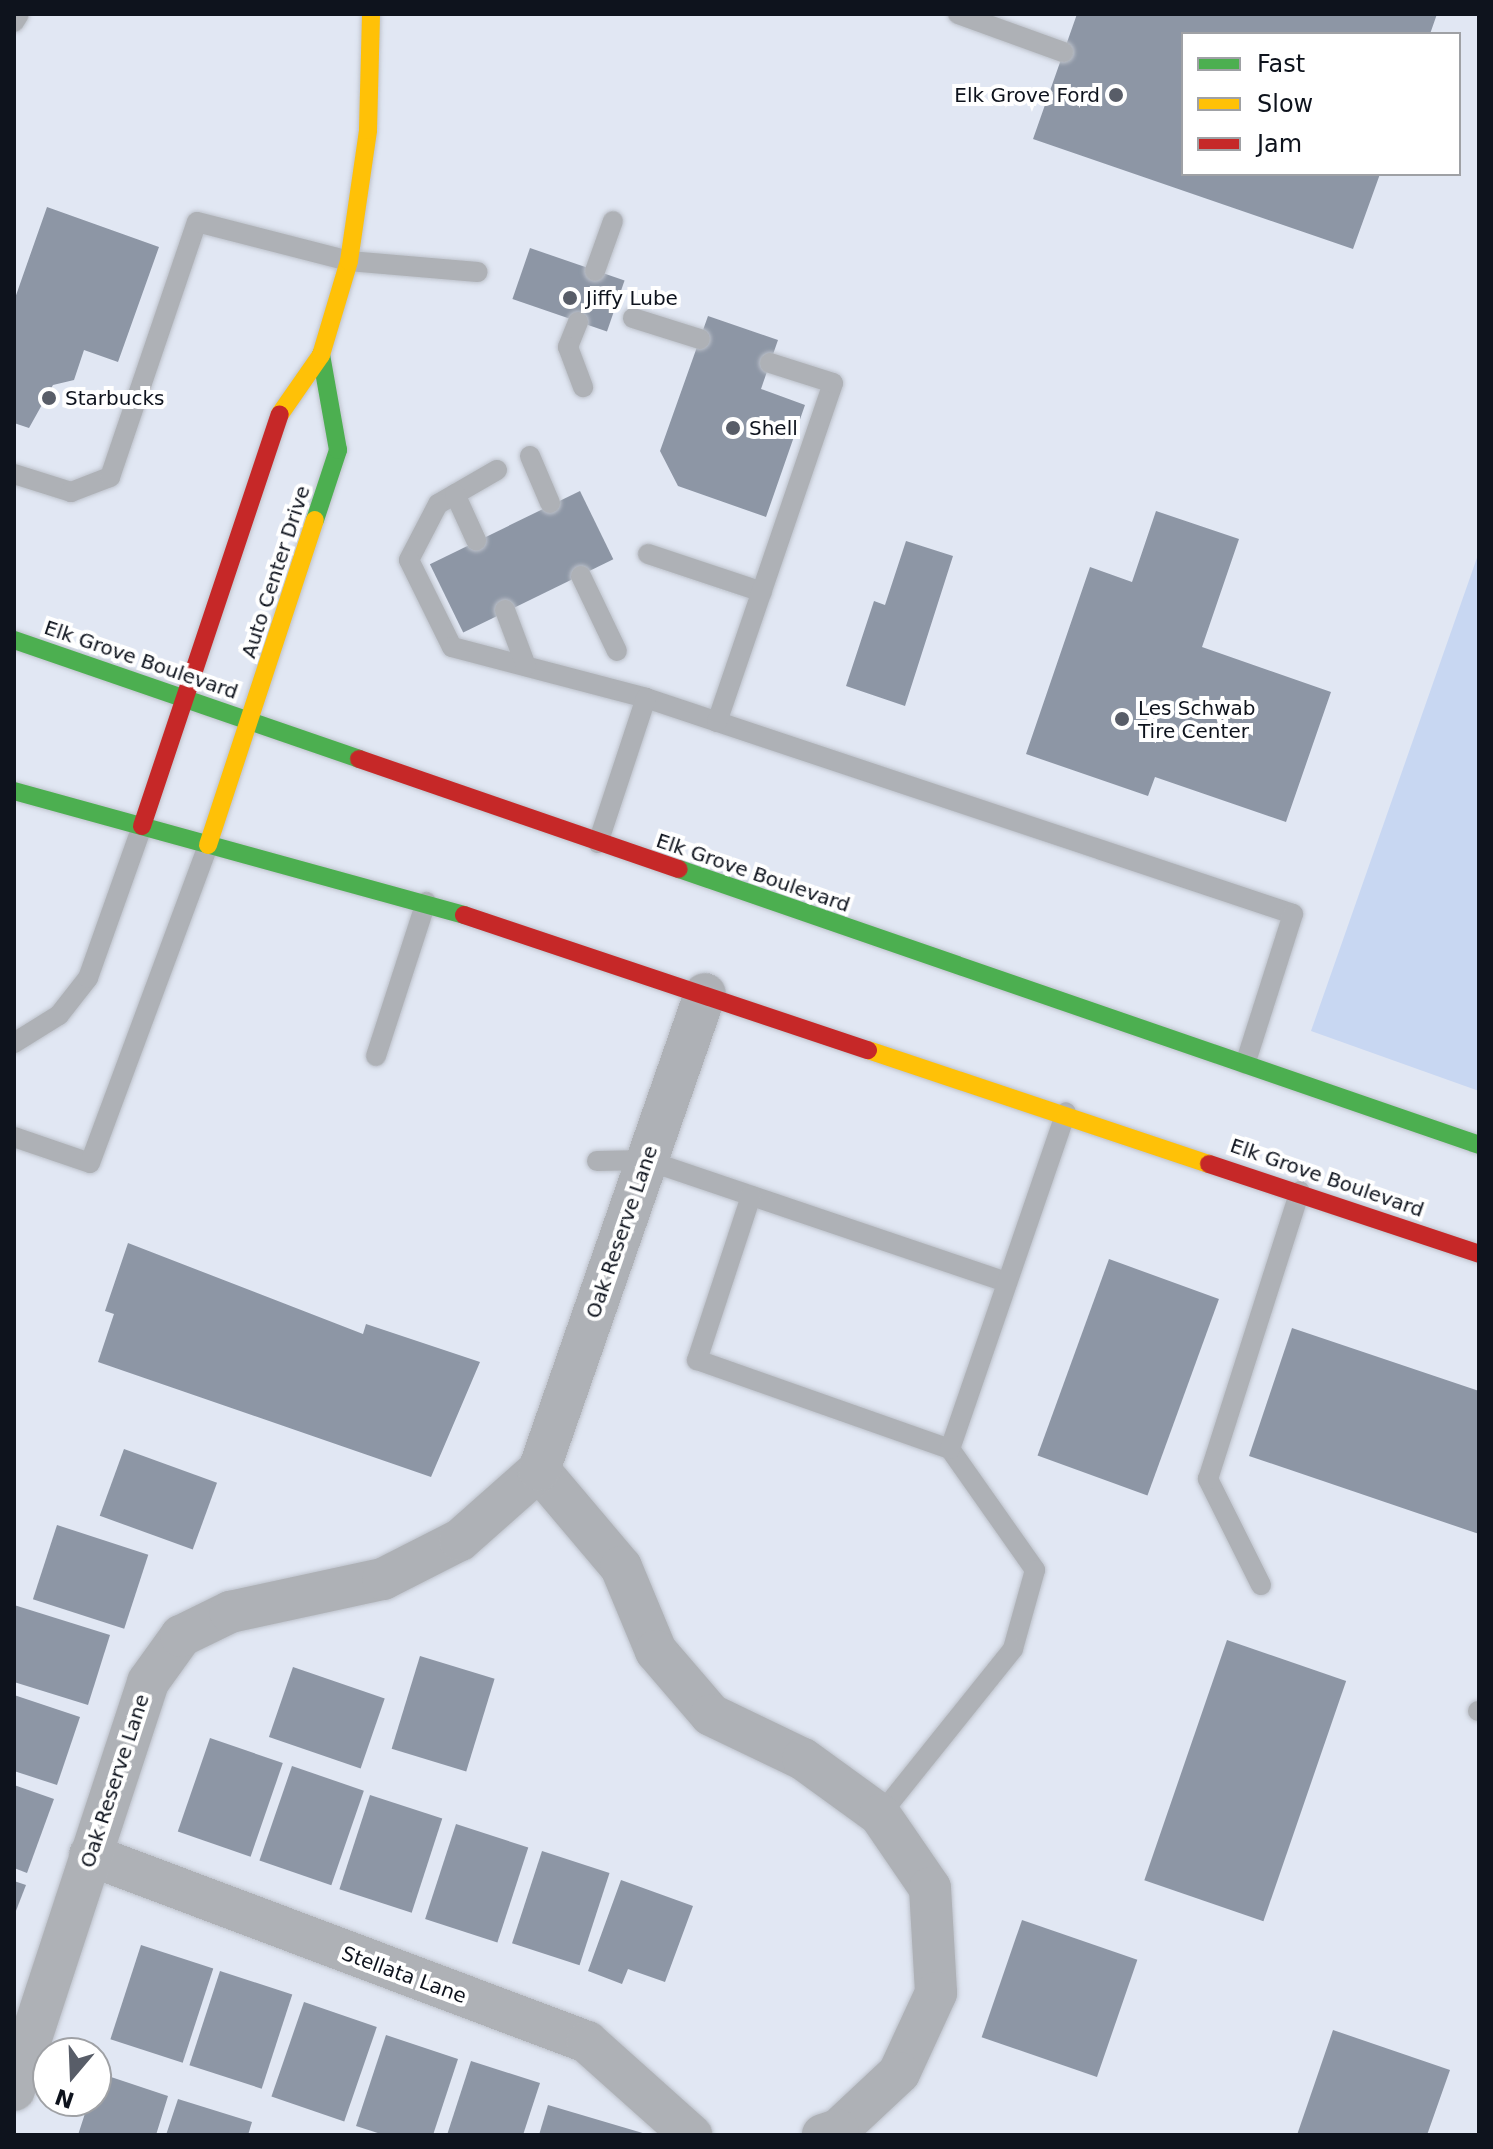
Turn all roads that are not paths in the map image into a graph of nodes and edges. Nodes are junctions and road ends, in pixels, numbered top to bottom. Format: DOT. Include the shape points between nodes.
graph roads {
  1 [pos="19,14"];
  2 [pos="371,14"];
  3 [pos="958,14"];
  4 [pos="14,22"];
  5 [pos="1063,52"];
  6 [pos="613,221"];
  7 [pos="349,261"];
  8 [pos="595,271"];
  9 [pos="478,272"];
  10 [pos="633,318"];
  11 [pos="578,322"];
  12 [pos="700,339"];
  13 [pos="321,355"];
  14 [pos="770,363"];
  15 [pos="583,387"];
  16 [pos="530,456"];
  17 [pos="497,470"];
  18 [pos="14,474"];
  19 [pos="455,494"];
  20 [pos="550,503"];
  21 [pos="476,540"];
  22 [pos="648,554"];
  23 [pos="581,576"];
  24 [pos="762,592"];
  25 [pos="505,610"];
  26 [pos="14,640"];
  27 [pos="617,651"];
  28 [pos="526,666"];
  29 [pos="178,697"];
  30 [pos="646,698"];
  31 [pos="251,721"];
  32 [pos="717,722"];
  33 [pos="14,791"];
  34 [pos="142,826"];
  35 [pos="598,843"];
  36 [pos="208,845"];
  37 [pos="426,902"];
  38 [pos="705,994"];
  39 [pos="14,1043"];
  40 [pos="376,1056"];
  41 [pos="1245,1064"];
  42 [pos="1066,1111"];
  43 [pos="14,1137"];
  44 [pos="1479,1145"];
  45 [pos="646,1160"];
  46 [pos="597,1161"];
  47 [pos="1300,1191"];
  48 [pos="751,1196"];
  49 [pos="1479,1254"];
  50 [pos="1007,1282"];
  51 [pos="950,1449"];
  52 [pos="539,1470"];
  53 [pos="1261,1585"];
  54 [pos="880,1815"];
  55 [pos="90,1855"];
  56 [pos="14,2090"];
  57 [pos="691,2135"];
  58 [pos="823,2135"];
  1 -- 4 [label="lane"];
  2 -- 7 [label="main road, Auto Center Drive" via="368,130"];
  3 -- 5 [label="lane"];
  6 -- 8 [label="lane"];
  7 -- 9 [label="lane"];
  7 -- 13 [label="main road, Auto Center Drive"];
  7 -- 18 [label="lane" via="197,222 110,477 71,492"];
  10 -- 12 [label="lane"];
  11 -- 15 [label="lane" via="568,347"];
  13 -- 29 [label="main road, Auto Center Drive" via="271,426"];
  13 -- 31 [label="main road, Auto Center Drive" via="338,450"];
  14 -- 24 [label="lane" via="833,383"];
  16 -- 20 [label="lane"];
  17 -- 19 [label="lane"];
  19 -- 21 [label="lane"];
  19 -- 28 [label="lane" via="438,504 409,560 452,647"];
  22 -- 24 [label="lane"];
  23 -- 27 [label="lane"];
  24 -- 32 [label="lane"];
  25 -- 28 [label="lane"];
  26 -- 29 [label="main road, Elk Grove Boulevard"];
  28 -- 30 [label="lane"];
  29 -- 31 [label="main road, Elk Grove Boulevard"];
  29 -- 34 [label="main road, Auto Center Drive"];
  30 -- 32 [label="lane"];
  30 -- 35 [label="lane"];
  31 -- 35 [label="main road, Elk Grove Boulevard"];
  31 -- 36 [label="main road, Auto Center Drive"];
  32 -- 41 [label="lane" via="1293,914"];
  33 -- 34 [label="main road, Elk Grove Boulevard"];
  34 -- 36 [label="main road, Elk Grove Boulevard"];
  34 -- 39 [label="lane" via="88,978 59,1015"];
  35 -- 41 [label="main road, Elk Grove Boulevard"];
  36 -- 37 [label="main road, Elk Grove Boulevard"];
  36 -- 43 [label="lane" via="90,1163"];
  37 -- 38 [label="main road, Elk Grove Boulevard"];
  37 -- 40 [label="lane"];
  38 -- 42 [label="main road, Elk Grove Boulevard"];
  38 -- 45 [label="street, Oak Reserve Lane"];
  41 -- 44 [label="main road, Elk Grove Boulevard"];
  42 -- 47 [label="main road, Elk Grove Boulevard"];
  42 -- 50 [label="lane"];
  45 -- 46 [label="lane"];
  45 -- 48 [label="lane"];
  45 -- 52 [label="street, Oak Reserve Lane"];
  47 -- 49 [label="main road, Elk Grove Boulevard"];
  47 -- 53 [label="lane" via="1208,1479"];
  48 -- 50 [label="lane"];
  48 -- 51 [label="lane" via="697,1360"];
  50 -- 51 [label="lane"];
  51 -- 54 [label="lane" via="1035,1570 1013,1649"];
  52 -- 54 [label="street" via="621,1567 656,1651 711,1715 803,1759"];
  52 -- 55 [label="street, Oak Reserve Lane" via="460,1540 383,1579 230,1612 181,1636 148,1682"];
  54 -- 58 [label="street" via="930,1888 936,1993 899,2073 838,2130"];
  55 -- 56 [label="street, Oak Reserve Lane"];
  55 -- 57 [label="street, Stellata Lane" via="587,2042"];
}
